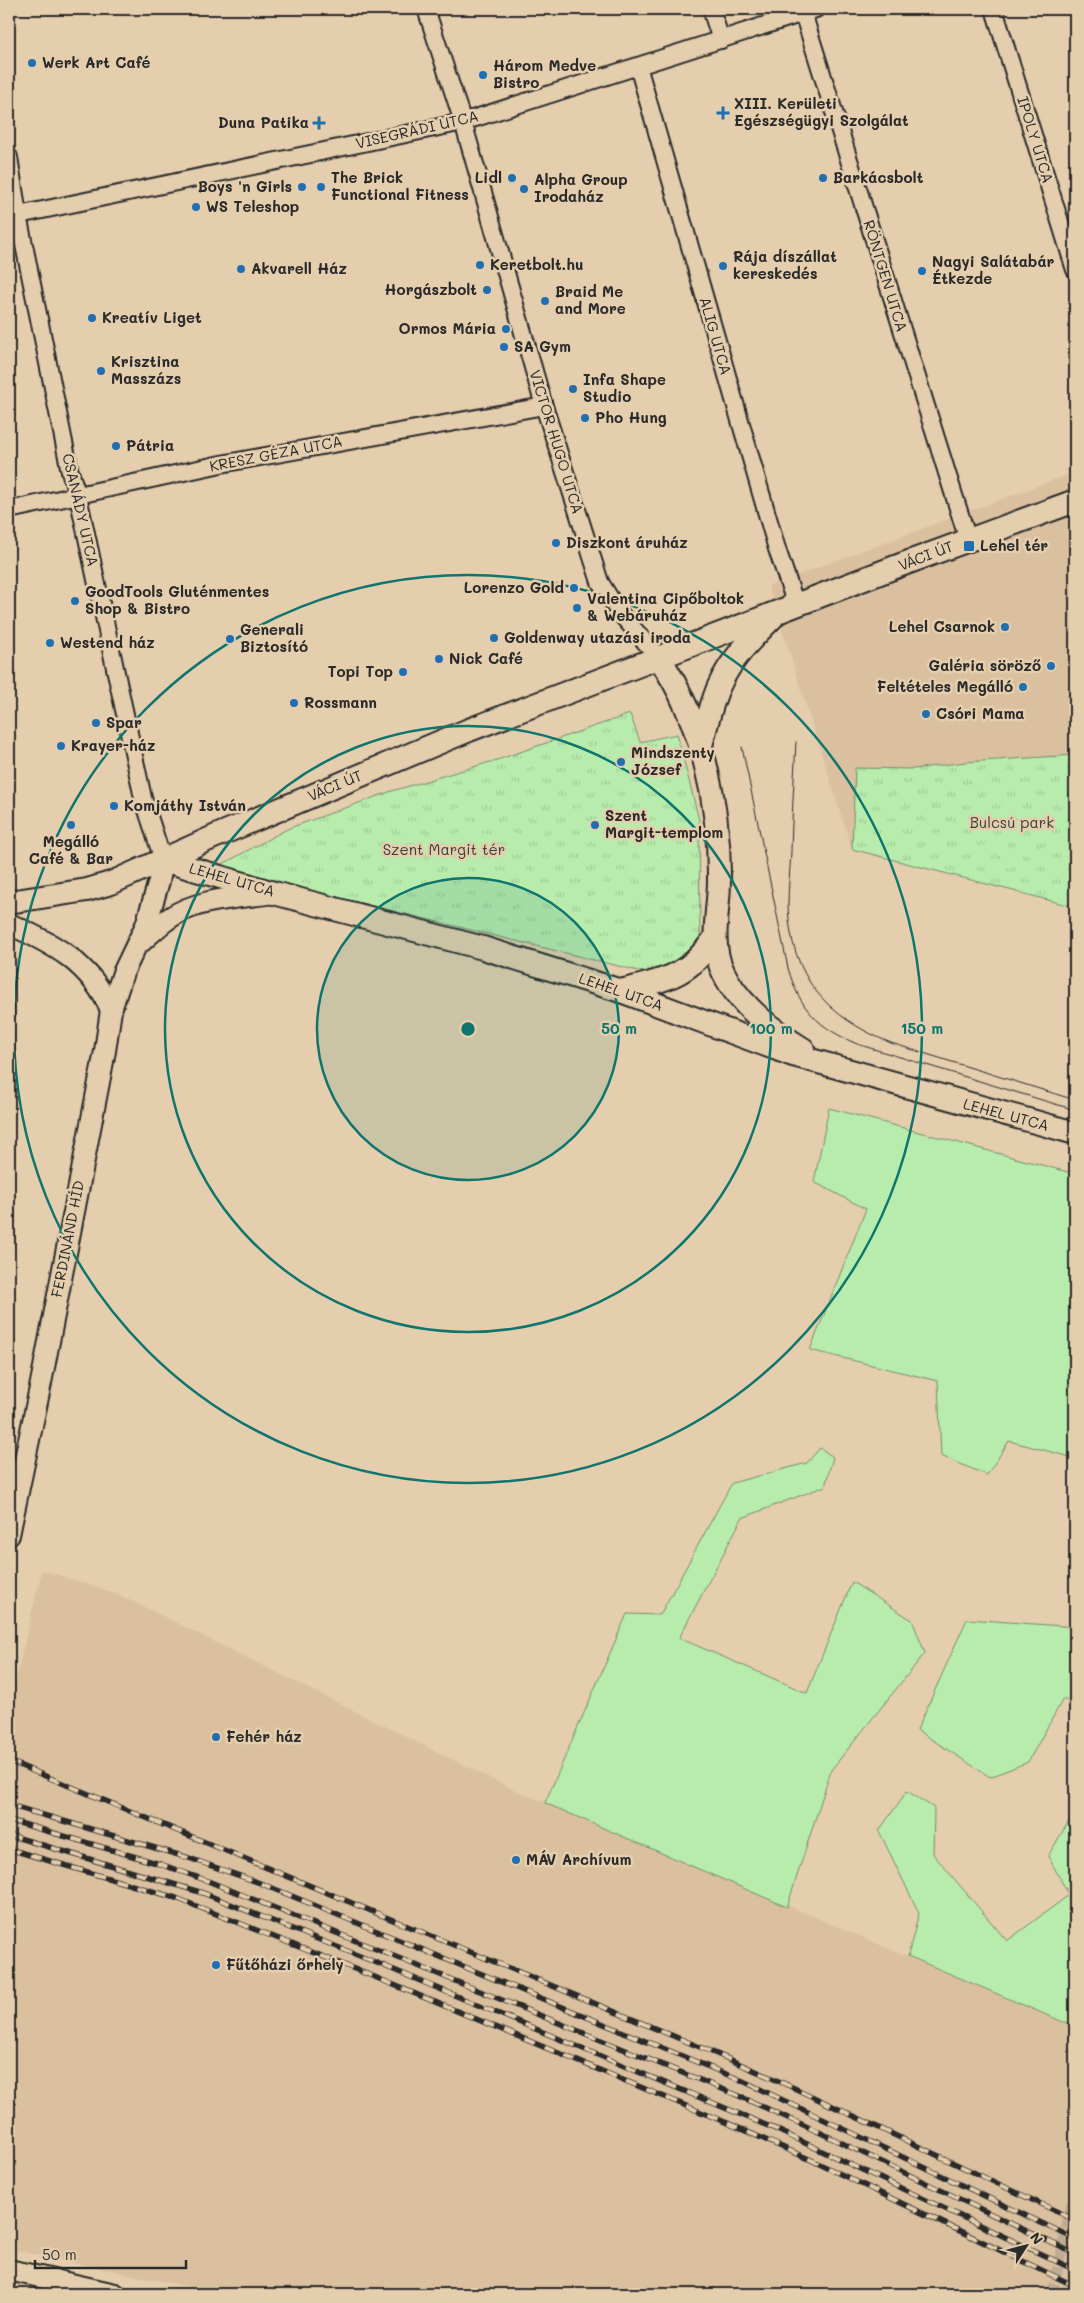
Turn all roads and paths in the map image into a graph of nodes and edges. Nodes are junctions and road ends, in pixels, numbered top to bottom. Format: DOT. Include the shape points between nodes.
graph roads {
  1 [pos="426,9"];
  2 [pos="711,9"];
  3 [pos="994,9"];
  4 [pos="809,11"];
  5 [pos="721,40"];
  6 [pos="638,66"];
  7 [pos="463,122"];
  8 [pos="9,157"];
  9 [pos="14,216"];
  10 [pos="1075,270"];
  11 [pos="544,406"];
  12 [pos="78,496"];
  13 [pos="1075,501"];
  14 [pos="9,510"];
  15 [pos="968,540"];
  16 [pos="786,609"];
  17 [pos="659,658"];
  18 [pos="700,749"];
  19 [pos="163,860"];
  20 [pos="274,893"];
  21 [pos="9,902"];
  22 [pos="9,924"];
  23 [pos="715,938"];
  24 [pos="137,946"];
  25 [pos="621,990"];
  26 [pos="111,1010"];
  27 [pos="833,1067"];
  28 [pos="1075,1133"];
  29 [pos="9,1535"];
  30 [pos="9,2270"];
  31 [pos="115,2294"];
  1 -- 7 [label="street, VICTOR HUGO UTCA"];
  2 -- 5 [label="street"];
  3 -- 10 [label="street, IPOLY UTCA"];
  4 -- 5 [label="street, VISEGRÁDI UTCA"];
  4 -- 15 [label="street, RÖNTGEN UTCA"];
  5 -- 6 [label="street, VISEGRÁDI UTCA"];
  6 -- 7 [label="street, VISEGRÁDI UTCA"];
  6 -- 16 [label="street, ALIG UTCA" via="777,549"];
  7 -- 9 [label="street, VISEGRÁDI UTCA"];
  7 -- 11 [label="street, VICTOR HUGO UTCA"];
  8 -- 9 [label="street, CSANÁDY UTCA"];
  9 -- 12 [label="street, CSANÁDY UTCA"];
  11 -- 12 [label="street, KRESZ GÉZA UTCA" via="221,464"];
  11 -- 17 [label="street, VICTOR HUGO UTCA" via="600,582 618,612"];
  12 -- 14 [label="street, KRESZ GÉZA UTCA"];
  12 -- 19 [label="street, CSANÁDY UTCA" via="143,798"];
  13 -- 15 [label="main road, VÁCI ÚT"];
  15 -- 16 [label="main road, VÁCI ÚT"];
  16 -- 17 [label="main road, VÁCI ÚT"];
  16 -- 18 [label="main road, VÁCI ÚT" via="740,651 724,676"];
  17 -- 18 [label="main road" via="682,695"];
  17 -- 19 [label="main road, VÁCI ÚT" via="470,730"];
  18 -- 23 [label="main road" via="718,846 720,880"];
  19 -- 20 [label="main road, LEHEL UTCA"];
  19 -- 21 [label="main road, VÁCI ÚT" via="87,890"];
  19 -- 24 [label="street, FERDINÁND HÍD" via="153,905"];
  20 -- 24 [label="street, FERDINÁND HÍD" via="187,908 169,918"];
  20 -- 25 [label="main road, LEHEL UTCA" via="483,948"];
  22 -- 26 [label="street" via="72,957 97,983"];
  23 -- 25 [label="main road" via="687,970 671,978"];
  23 -- 27 [label="main road" via="727,978 759,1018 783,1037"];
  24 -- 26 [label="street, FERDINÁND HÍD" via="122,973"];
  25 -- 27 [label="main road, LEHEL UTCA"];
  26 -- 29 [label="street, FERDINÁND HÍD"];
  27 -- 28 [label="main road, LEHEL UTCA"];
  30 -- 31 [label="street"];
}
